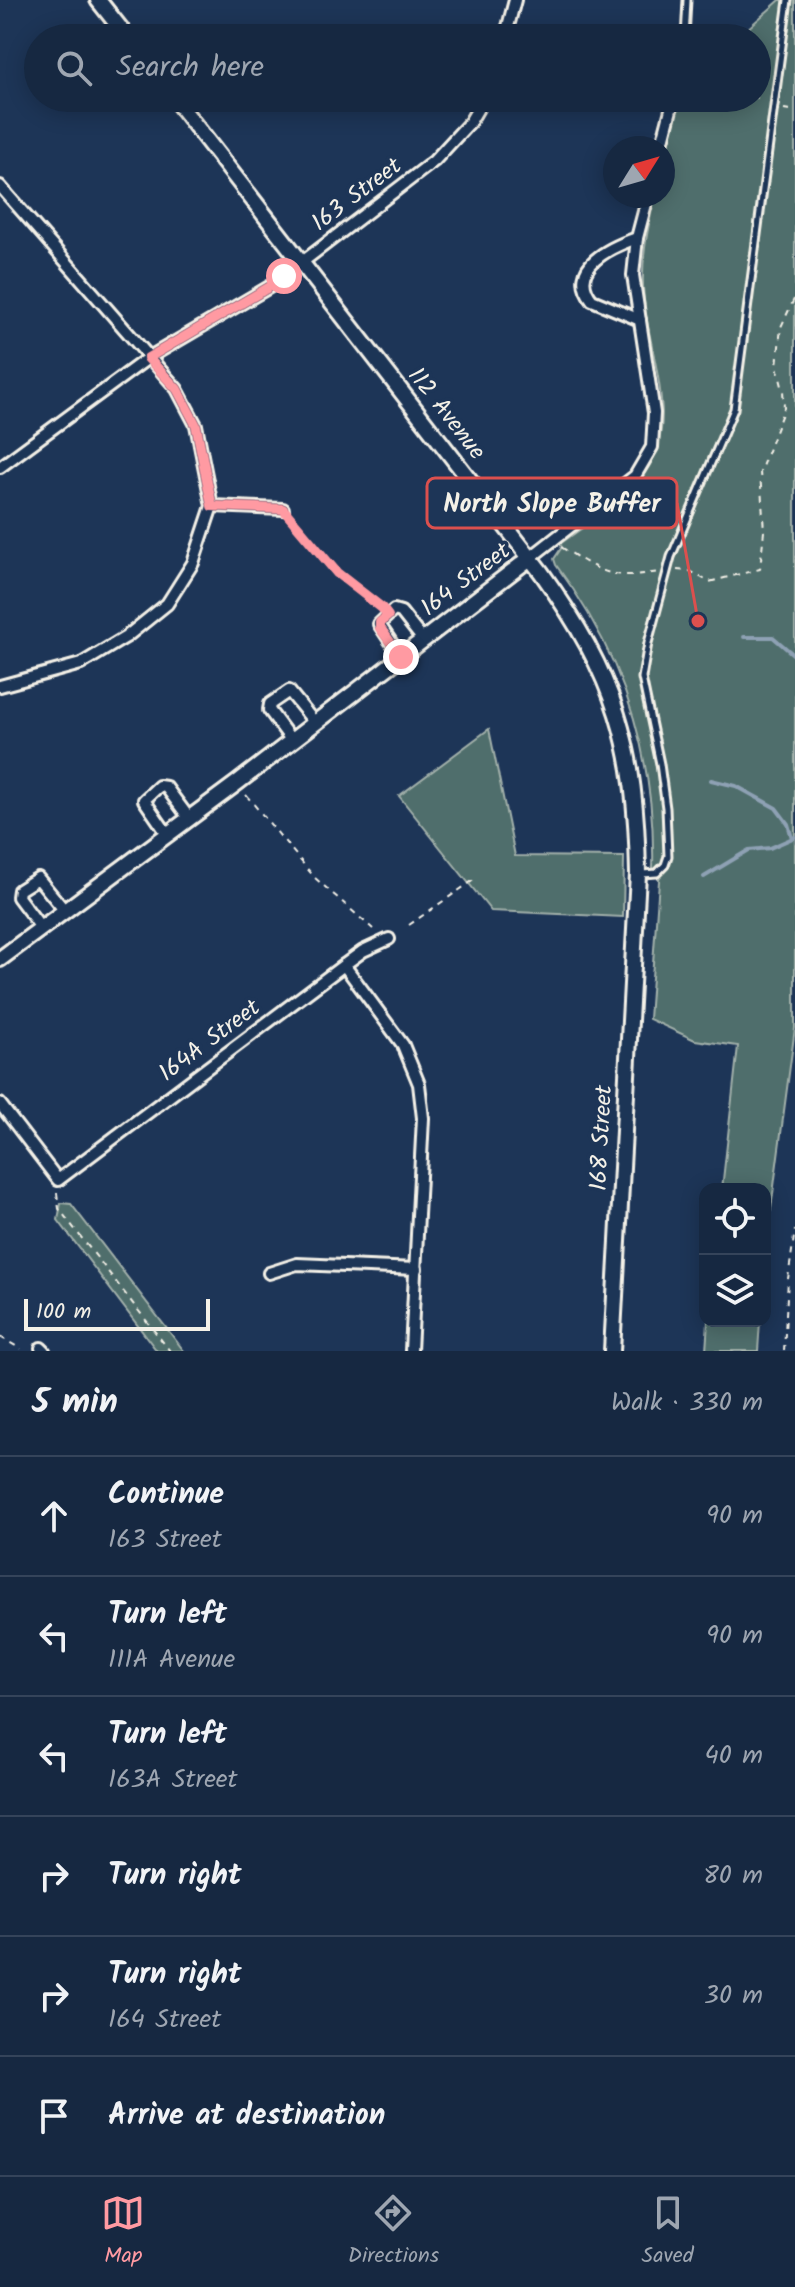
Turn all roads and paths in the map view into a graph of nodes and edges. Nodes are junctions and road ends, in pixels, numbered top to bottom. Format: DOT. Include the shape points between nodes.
graph roads {
  1 [pos="98,0"];
  2 [pos="515,0"];
  3 [pos="687,0"];
  4 [pos="788,0"];
  5 [pos="117,24"];
  6 [pos="509,24"];
  7 [pos="686,24"];
  8 [pos="774,106"];
  9 [pos="795,111"];
  10 [pos="185,112"];
  11 [pos="476,112"];
  12 [pos="670,112"];
  13 [pos="664,136"];
  14 [pos="0,186"];
  15 [pos="645,208"];
  16 [pos="637,238"];
  17 [pos="301,263"];
  18 [pos="795,297"];
  19 [pos="640,320"];
  20 [pos="148,358"];
  21 [pos="0,467"];
  22 [pos="212,506"];
  23 [pos="283,509"];
  24 [pos="560,546"];
  25 [pos="530,558"];
  26 [pos="668,571"];
  27 [pos="388,616"];
  28 [pos="423,640"];
  29 [pos="401,657"];
  30 [pos="0,686"];
  31 [pos="315,723"];
  32 [pos="292,741"];
  33 [pos="243,791"];
  34 [pos="189,818"];
  35 [pos="168,835"];
  36 [pos="638,874"];
  37 [pos="478,877"];
  38 [pos="65,911"];
  39 [pos="409,925"];
  40 [pos="636,927"];
  41 [pos="42,929"];
  42 [pos="373,929"];
  43 [pos="389,939"];
  44 [pos="0,959"];
  45 [pos="344,965"];
  46 [pos="0,1104"];
  47 [pos="57,1184"];
  48 [pos="795,1230"];
  49 [pos="416,1269"];
  50 [pos="269,1273"];
  51 [pos="0,1337"];
  52 [pos="21,1349"];
  53 [pos="170,1351"];
  54 [pos="411,1351"];
  55 [pos="612,1351"];
  56 [pos="784,1351"];
  1 -- 5 [label="street"];
  2 -- 6 [label="street"];
  3 -- 7 [label="lane"];
  4 -- 8 [label="lane"];
  8 -- 9 [label="path"];
  8 -- 26 [label="lane" via="734,409"];
  10 -- 17 [label="street, 112 Avenue"];
  11 -- 17 [label="street, 163 Street" via="434,161"];
  12 -- 13 [label="street"];
  14 -- 20 [label="street"];
  15 -- 16 [label="street, 164 Street"];
  16 -- 19 [label="street, 164 Street" via="633,275"];
  16 -- 19 [label="street" via="594,260 583,280 592,300"];
  17 -- 20 [label="street, 163 Street"];
  17 -- 25 [label="street, 112 Avenue"];
  18 -- 26 [label="path" via="781,327 777,366 784,408 760,472 760,569 709,582 683,569"];
  19 -- 25 [label="street, 164 Street" via="654,413 648,456 635,476"];
  20 -- 21 [label="street, 163 Street"];
  20 -- 22 [label="street" via="177,389 196,425"];
  22 -- 23 [label="street"];
  22 -- 30 [label="street" via="193,563 167,604 81,664"];
  23 -- 27 [label="path" via="337,573"];
  24 -- 26 [label="path" via="603,573"];
  25 -- 28 [label="street, 164 Street"];
  25 -- 36 [label="street, 112 Avenue" via="583,634 619,717 633,776"];
  26 -- 36 [label="lane" via="642,678 662,775 668,856 657,873"];
  27 -- 28 [label="street, 164 Street" via="401,612"];
  27 -- 29 [label="street, 164 Street" via="380,628"];
  28 -- 29 [label="street, 164 Street"];
  29 -- 31 [label="street, 164 Street"];
  31 -- 32 [label="street, 164 Street"];
  31 -- 32 [label="street" via="292,693 285,692 269,710"];
  32 -- 34 [label="street, 164 Street"];
  33 -- 42 [label="path" via="315,878"];
  34 -- 35 [label="street, 164 Street"];
  34 -- 35 [label="street" via="166,787 145,797"];
  35 -- 38 [label="street, 164 Street"];
  36 -- 40 [label="street, 112 Avenue"];
  37 -- 39 [label="path"];
  38 -- 41 [label="street, 164 Street"];
  38 -- 41 [label="street" via="38,878 19,890 18,897"];
  40 -- 55 [label="street, 168 Street"];
  41 -- 44 [label="street, 164 Street"];
  43 -- 45 [label="street, 164A Street"];
  45 -- 47 [label="street, 164A Street"];
  45 -- 49 [label="street" via="403,1045 419,1084 423,1118"];
  46 -- 47 [label="street"];
  47 -- 53 [label="path" via="59,1209"];
  48 -- 56 [label="path"];
  49 -- 50 [label="street" via="297,1264"];
  49 -- 54 [label="street"];
  51 -- 52 [label="path"];
}
